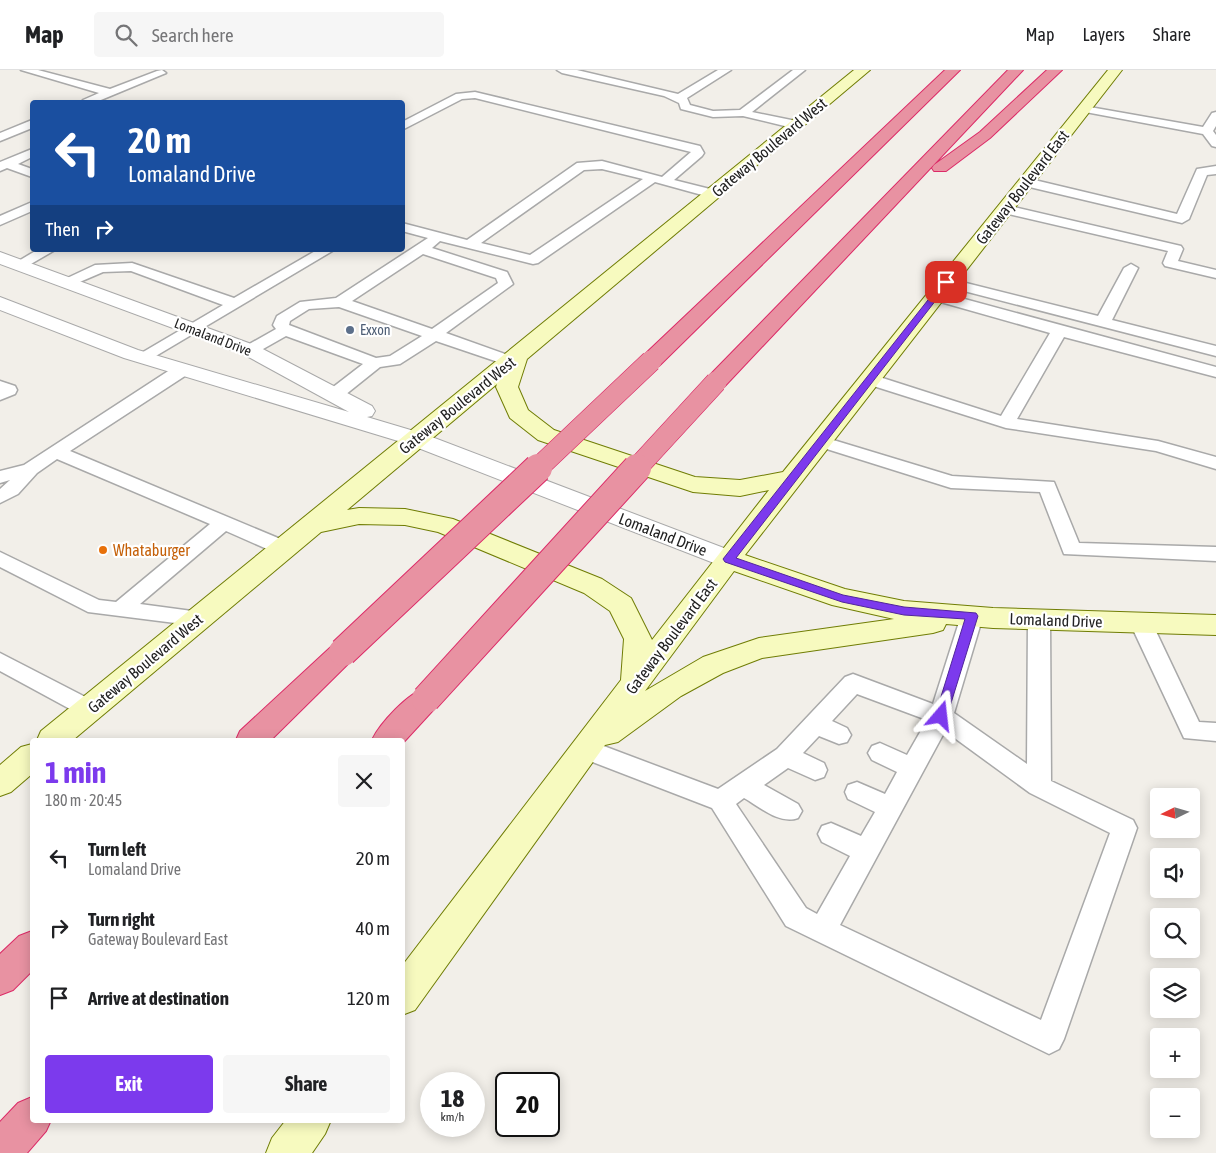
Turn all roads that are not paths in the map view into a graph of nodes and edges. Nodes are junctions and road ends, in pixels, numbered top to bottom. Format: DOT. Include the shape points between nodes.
graph roads {
  1 [pos="26,70"];
  2 [pos="562,70"];
  3 [pos="726,70"];
  4 [pos="800,70"];
  5 [pos="863,70"];
  6 [pos="952,70"];
  7 [pos="1016,70"];
  8 [pos="1055,70"];
  9 [pos="1116,70"];
  10 [pos="161,73"];
  11 [pos="111,93"];
  12 [pos="681,99"];
  13 [pos="93,100"];
  14 [pos="1084,109"];
  15 [pos="743,113"];
  16 [pos="1216,115"];
  17 [pos="30,125"];
  18 [pos="405,125"];
  19 [pos="797,125"];
  20 [pos="1207,131"];
  21 [pos="0,138"];
  22 [pos="1216,143"];
  23 [pos="30,154"];
  24 [pos="4,166"];
  25 [pos="1216,170"];
  26 [pos="30,172"];
  27 [pos="659,179"];
  28 [pos="1026,182"];
  29 [pos="712,194"];
  30 [pos="8,204"];
  31 [pos="28,208"];
  32 [pos="1005,209"];
  33 [pos="878,213"];
  34 [pos="0,221"];
  35 [pos="405,229"];
  36 [pos="1178,233"];
  37 [pos="438,237"];
  38 [pos="469,245"];
  39 [pos="421,249"];
  40 [pos="41,252"];
  41 [pos="324,252"];
  42 [pos="10,261"];
  43 [pos="1130,268"];
  44 [pos="1216,274"];
  45 [pos="68,283"];
  46 [pos="941,289"];
  47 [pos="340,302"];
  48 [pos="0,303"];
  49 [pos="234,304"];
  50 [pos="1103,322"];
  51 [pos="192,329"];
  52 [pos="285,330"];
  53 [pos="1059,331"];
  54 [pos="436,336"];
  55 [pos="250,350"];
  56 [pos="1216,351"];
  57 [pos="144,358"];
  58 [pos="514,358"];
  59 [pos="375,363"];
  60 [pos="182,370"];
  61 [pos="1216,372"];
  62 [pos="870,379"];
  63 [pos="0,386"];
  64 [pos="0,395"];
  65 [pos="334,395"];
  66 [pos="1006,423"];
  67 [pos="416,439"];
  68 [pos="820,441"];
  69 [pos="56,452"];
  70 [pos="1216,463"];
  71 [pos="32,468"];
  72 [pos="0,477"];
  73 [pos="791,478"];
  74 [pos="0,497"];
  75 [pos="224,523"];
  76 [pos="309,527"];
  77 [pos="283,548"];
  78 [pos="1216,554"];
  79 [pos="0,559"];
  80 [pos="728,559"];
  81 [pos="120,610"];
  82 [pos="972,616"];
  83 [pos="199,618"];
  84 [pos="1039,619"];
  85 [pos="1141,622"];
  86 [pos="1216,625"];
  87 [pos="0,661"];
  88 [pos="634,683"];
  89 [pos="89,709"];
  90 [pos="941,716"];
  91 [pos="816,724"];
  92 [pos="1216,732"];
  93 [pos="839,735"];
  94 [pos="54,738"];
  95 [pos="252,738"];
  96 [pos="390,738"];
  97 [pos="585,749"];
  98 [pos="880,753"];
  99 [pos="786,756"];
  100 [pos="30,758"];
  101 [pos="912,768"];
  102 [pos="815,770"];
  103 [pos="0,783"];
  104 [pos="743,785"];
  105 [pos="1040,786"];
  106 [pos="857,792"];
  107 [pos="721,801"];
  108 [pos="891,808"];
  109 [pos="789,812"];
  110 [pos="831,834"];
  111 [pos="866,851"];
  112 [pos="823,930"];
  113 [pos="30,950"];
  114 [pos="0,978"];
  115 [pos="405,992"];
  116 [pos="30,1119"];
  117 [pos="310,1123"];
  118 [pos="0,1152"];
  119 [pos="287,1153"];
  1 -- 11 [label="lane"];
  2 -- 12 [label="lane" via="668,93"];
  3 -- 12 [label="lane"];
  4 -- 15 [label="lane"];
  5 -- 19 [label="main road, Gateway Boulevard West"];
  6 -- 95 [label="highway, bridge" via="651,361"];
  7 -- 33 [label="highway"];
  8 -- 33 [label="highway" via="985,135"];
  9 -- 14 [label="main road, Gateway Boulevard East"];
  10 -- 11 [label="lane"];
  11 -- 13 [label="lane"];
  12 -- 15 [label="lane" via="685,107 714,114"];
  14 -- 20 [label="lane"];
  14 -- 28 [label="main road, Gateway Boulevard East"];
  15 -- 19 [label="lane"];
  16 -- 20 [label="lane"];
  17 -- 21 [label="lane"];
  18 -- 27 [label="lane" via="460,96 475,95 696,149 698,152"];
  19 -- 29 [label="main road, Gateway Boulevard West"];
  20 -- 22 [label="lane"];
  23 -- 24 [label="lane"];
  24 -- 26 [label="lane"];
  25 -- 36 [label="lane" via="1202,172"];
  27 -- 29 [label="lane"];
  27 -- 38 [label="lane" via="533,260"];
  27 -- 38 [label="lane" via="602,164 581,166"];
  28 -- 32 [label="main road, Gateway Boulevard East"];
  28 -- 36 [label="lane"];
  29 -- 58 [label="main road, Gateway Boulevard West"];
  30 -- 31 [label="lane"];
  31 -- 34 [label="lane"];
  32 -- 36 [label="lane"];
  32 -- 46 [label="main road, Gateway Boulevard East"];
  33 -- 96 [label="highway, bridge" via="716,382"];
  35 -- 37 [label="lane"];
  36 -- 44 [label="lane" via="1170,263"];
  37 -- 38 [label="lane"];
  37 -- 39 [label="lane"];
  39 -- 47 [label="lane"];
  39 -- 54 [label="lane" via="502,275 506,281"];
  40 -- 42 [label="lane"];
  41 -- 49 [label="lane"];
  42 -- 45 [label="street, Lomaland Drive"];
  43 -- 50 [label="lane"];
  45 -- 49 [label="lane" via="100,268 132,266"];
  45 -- 51 [label="street, Lomaland Drive"];
  46 -- 50 [label="lane"];
  46 -- 53 [label="lane"];
  46 -- 62 [label="main road, Gateway Boulevard East"];
  47 -- 52 [label="lane" via="305,305 283,320 281,325"];
  47 -- 54 [label="lane"];
  48 -- 57 [label="street, Lomaland Drive"];
  49 -- 51 [label="lane"];
  50 -- 56 [label="lane"];
  51 -- 55 [label="street, Lomaland Drive"];
  51 -- 57 [label="lane"];
  52 -- 55 [label="lane"];
  52 -- 59 [label="lane"];
  53 -- 61 [label="lane"];
  53 -- 66 [label="lane"];
  54 -- 58 [label="lane"];
  54 -- 59 [label="lane" via="402,357"];
  55 -- 65 [label="street, Lomaland Drive"];
  57 -- 60 [label="street, Lomaland Drive"];
  58 -- 67 [label="main road, Gateway Boulevard West"];
  58 -- 73 [label="main road" via="507,387 518,413 546,435 693,484 740,488"];
  59 -- 65 [label="lane"];
  60 -- 67 [label="street, Lomaland Drive"];
  60 -- 69 [label="lane"];
  62 -- 66 [label="lane"];
  62 -- 68 [label="main road, Gateway Boulevard East"];
  63 -- 64 [label="lane" via="9,390"];
  65 -- 67 [label="street, Lomaland Drive"];
  66 -- 70 [label="lane" via="1158,446"];
  67 -- 76 [label="main road, Gateway Boulevard West"];
  67 -- 80 [label="street, Lomaland Drive"];
  68 -- 73 [label="main road, Gateway Boulevard East"];
  68 -- 78 [label="lane" via="951,482 1047,486 1071,549"];
  69 -- 71 [label="lane"];
  69 -- 75 [label="lane"];
  71 -- 72 [label="lane"];
  71 -- 74 [label="lane"];
  73 -- 80 [label="main road, Gateway Boulevard East"];
  75 -- 77 [label="lane"];
  75 -- 81 [label="lane"];
  76 -- 77 [label="main road, Gateway Boulevard West"];
  76 -- 88 [label="main road" via="358,516 405,517 444,524 593,586 621,605 638,639"];
  77 -- 83 [label="main road, Gateway Boulevard West"];
  79 -- 81 [label="lane" via="95,607"];
  80 -- 82 [label="main road, Lomaland Drive" via="842,598 904,611"];
  80 -- 88 [label="main road, Gateway Boulevard East"];
  81 -- 83 [label="lane"];
  82 -- 84 [label="main road, Lomaland Drive"];
  82 -- 90 [label="lane"];
  82 -- 97 [label="main road" via="759,648 713,665 670,688"];
  83 -- 89 [label="main road, Gateway Boulevard West"];
  84 -- 85 [label="main road, Lomaland Drive"];
  84 -- 105 [label="lane"];
  85 -- 86 [label="main road, Lomaland Drive"];
  85 -- 92 [label="lane" via="1192,731"];
  87 -- 89 [label="lane"];
  88 -- 97 [label="main road, Gateway Boulevard East"];
  89 -- 94 [label="main road, Gateway Boulevard West"];
  90 -- 91 [label="lane" via="854,683"];
  90 -- 101 [label="lane"];
  90 -- 105 [label="lane"];
  91 -- 93 [label="lane"];
  91 -- 99 [label="lane"];
  97 -- 107 [label="lane"];
  97 -- 115 [label="main road, Gateway Boulevard East"];
  98 -- 101 [label="lane"];
  99 -- 102 [label="lane"];
  99 -- 104 [label="lane"];
  100 -- 103 [label="main road"];
  101 -- 108 [label="lane"];
  104 -- 107 [label="lane"];
  104 -- 109 [label="lane"];
  105 -- 112 [label="lane" via="1124,828 1050,1039"];
  106 -- 108 [label="lane"];
  107 -- 112 [label="lane" via="796,917"];
  108 -- 111 [label="lane"];
  110 -- 111 [label="lane"];
  111 -- 112 [label="lane"];
  113 -- 114 [label="highway"];
  116 -- 118 [label="highway"];
  117 -- 119 [label="main road"];
}
